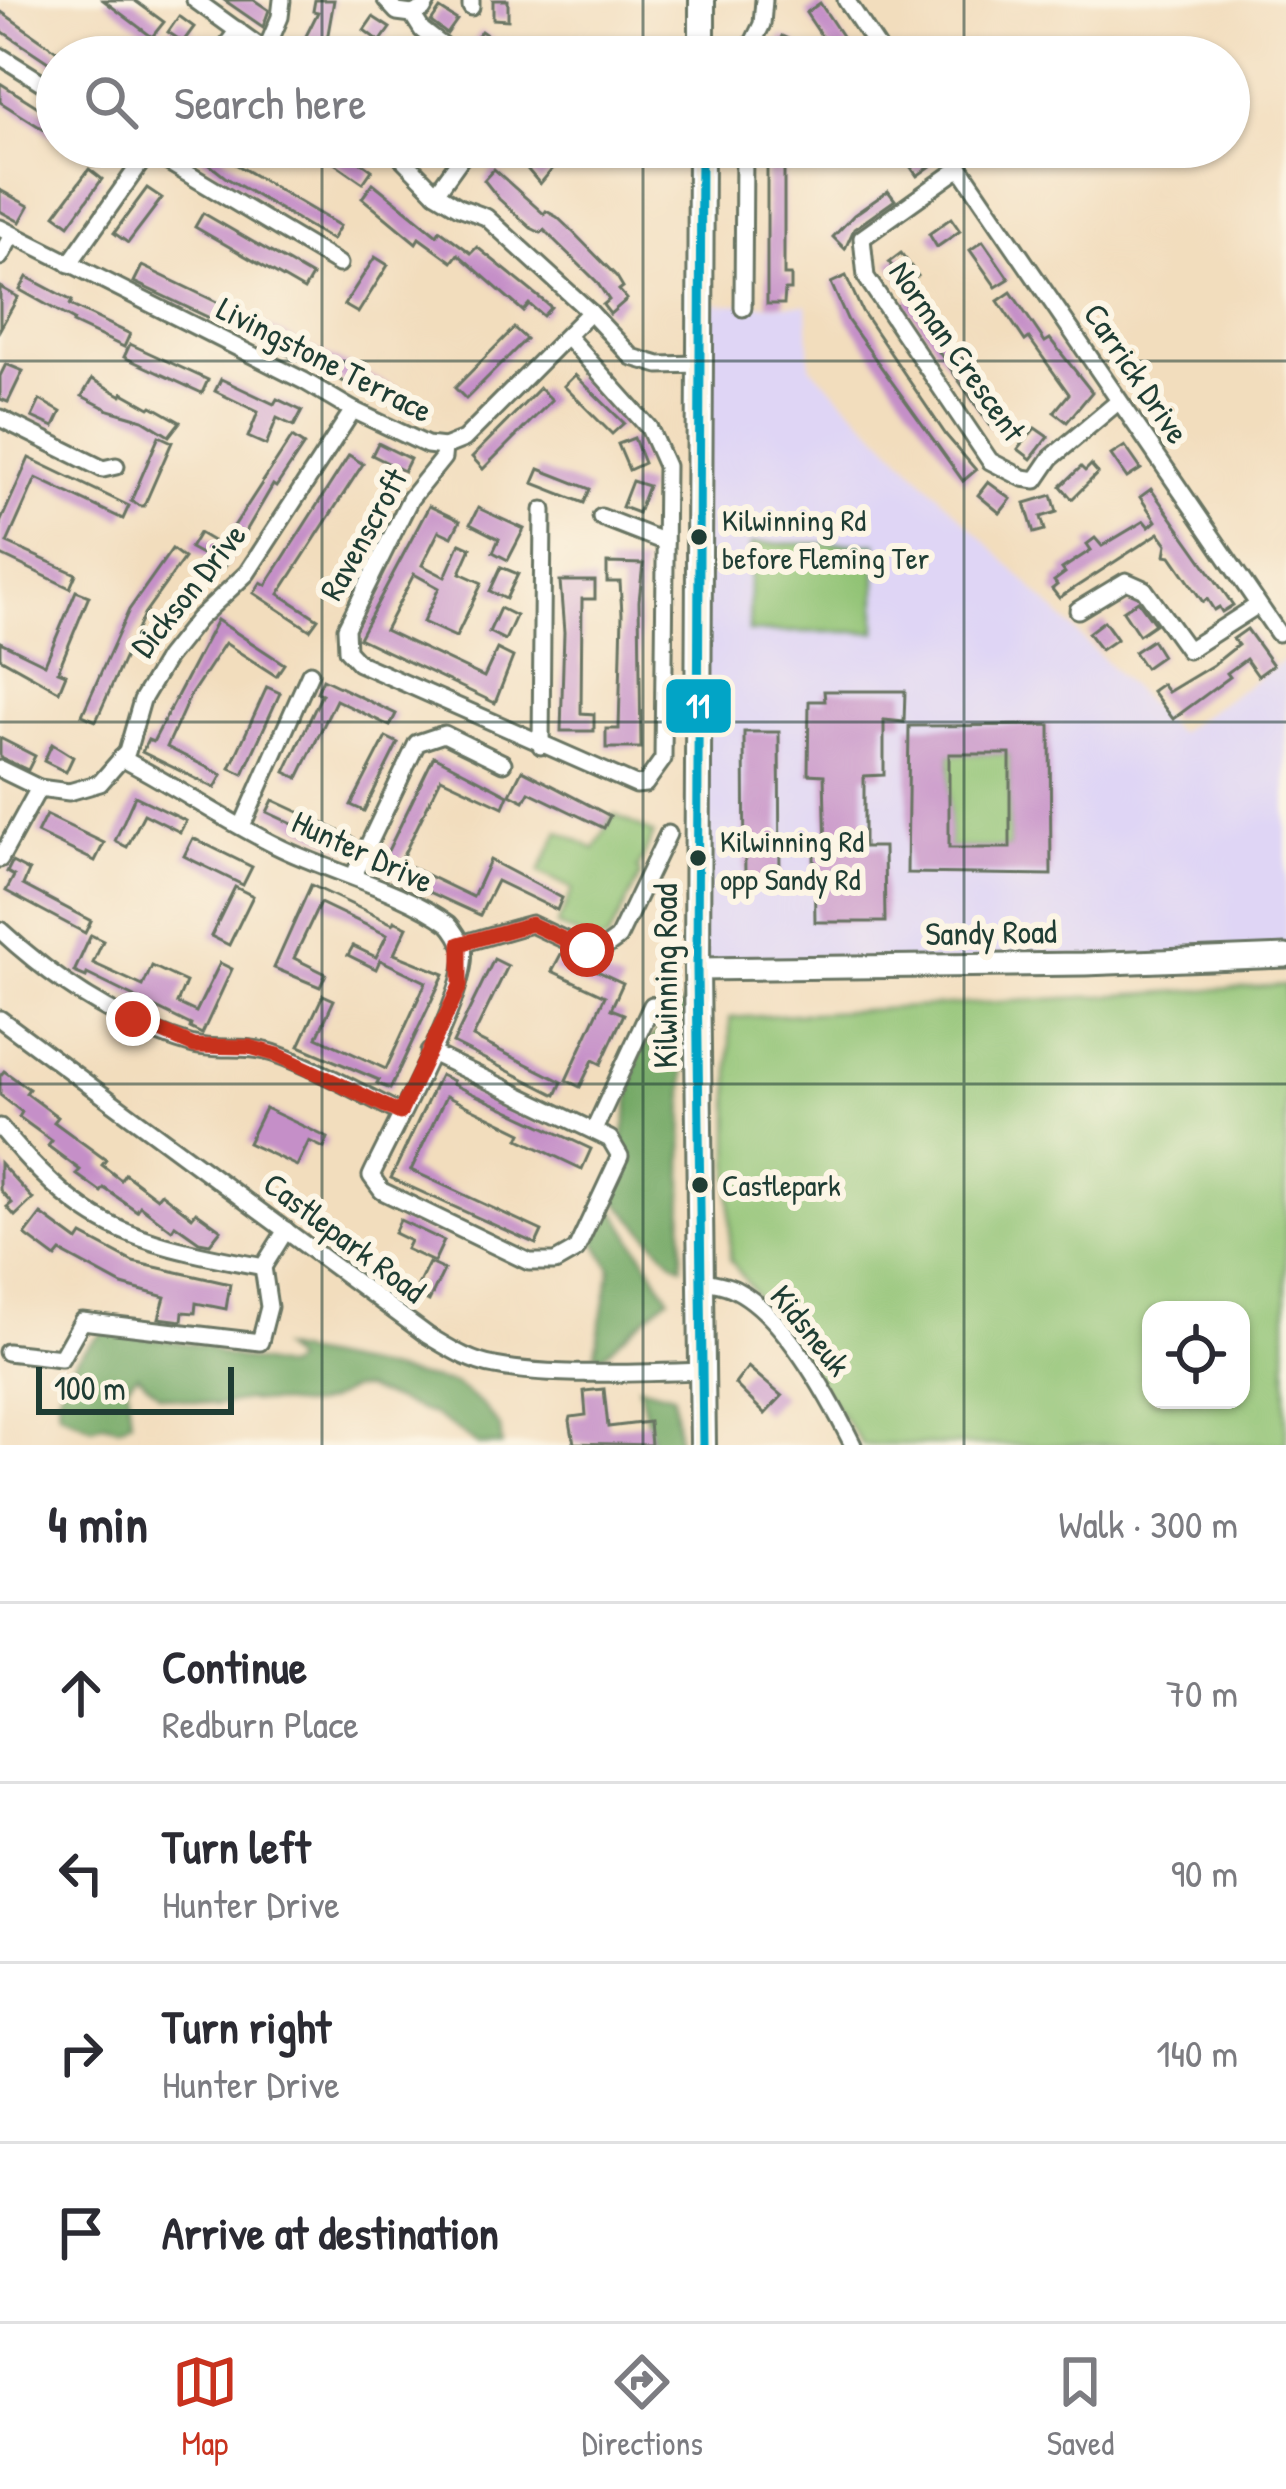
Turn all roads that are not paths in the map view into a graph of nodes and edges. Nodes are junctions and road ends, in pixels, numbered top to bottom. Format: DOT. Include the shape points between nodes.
graph roads {
  1 [pos="195,0"];
  2 [pos="282,0"];
  3 [pos="386,0"];
  4 [pos="428,0"];
  5 [pos="703,0"];
  6 [pos="764,0"];
  7 [pos="846,0"];
  8 [pos="412,14"];
  9 [pos="238,30"];
  10 [pos="234,36"];
  11 [pos="246,36"];
  12 [pos="275,36"];
  13 [pos="430,36"];
  14 [pos="702,36"];
  15 [pos="757,36"];
  16 [pos="870,36"];
  17 [pos="0,56"];
  18 [pos="36,79"];
  19 [pos="134,168"];
  20 [pos="181,168"];
  21 [pos="412,168"];
  22 [pos="454,168"];
  23 [pos="701,168"];
  24 [pos="744,168"];
  25 [pos="960,168"];
  26 [pos="436,193"];
  27 [pos="6,232"];
  28 [pos="0,257"];
  29 [pos="339,263"];
  30 [pos="69,264"];
  31 [pos="743,308"];
  32 [pos="590,312"];
  33 [pos="567,336"];
  34 [pos="699,364"];
  35 [pos="1119,401"];
  36 [pos="352,410"];
  37 [pos="0,418"];
  38 [pos="444,447"];
  39 [pos="116,466"];
  40 [pos="543,510"];
  41 [pos="601,517"];
  42 [pos="665,542"];
  43 [pos="1258,605"];
  44 [pos="1078,610"];
  45 [pos="1278,633"];
  46 [pos="310,673"];
  47 [pos="541,746"];
  48 [pos="121,758"];
  49 [pos="503,763"];
  50 [pos="0,769"];
  51 [pos="39,788"];
  52 [pos="242,826"];
  53 [pos="668,834"];
  54 [pos="0,859"];
  55 [pos="353,875"];
  56 [pos="0,930"];
  57 [pos="460,944"];
  58 [pos="1286,956"];
  59 [pos="697,969"];
  60 [pos="652,1005"];
  61 [pos="0,1019"];
  62 [pos="429,1052"];
  63 [pos="400,1113"];
  64 [pos="0,1127"];
  65 [pos="594,1130"];
  66 [pos="286,1230"];
  67 [pos="263,1267"];
  68 [pos="700,1280"];
  69 [pos="7,1352"];
  70 [pos="701,1371"];
  71 [pos="703,1445"];
  72 [pos="853,1445"];
  1 -- 9 [label="street"];
  2 -- 12 [label="street"];
  3 -- 8 [label="street" via="397,13"];
  4 -- 8 [label="street"];
  5 -- 14 [label="main road"];
  6 -- 15 [label="street"];
  7 -- 16 [label="street"];
  8 -- 13 [label="street"];
  9 -- 10 [label="street"];
  9 -- 11 [label="street"];
  17 -- 18 [label="street"];
  19 -- 30 [label="street"];
  20 -- 29 [label="street"];
  21 -- 26 [label="street"];
  22 -- 26 [label="street"];
  23 -- 34 [label="main road, Kilwinning Road"];
  24 -- 31 [label="street"];
  25 -- 35 [label="street, Carrick Drive"];
  25 -- 35 [label="street, Norman Crescent" via="862,238 866,277 915,351 990,460 1023,478 1036,480"];
  26 -- 32 [label="street" via="486,217"];
  27 -- 28 [label="street"];
  27 -- 30 [label="street, Livingstone Terrace"];
  30 -- 36 [label="street, Livingstone Terrace"];
  32 -- 33 [label="street, Livingstone Terrace"];
  32 -- 34 [label="street" via="642,362"];
  33 -- 38 [label="street, Livingstone Terrace" via="464,439"];
  33 -- 42 [label="street" via="659,445"];
  34 -- 59 [label="main road, Kilwinning Road"];
  35 -- 43 [label="street, Carrick Drive"];
  36 -- 38 [label="street, Livingstone Terrace"];
  36 -- 48 [label="street, Dickson Drive" via="247,573 167,658"];
  37 -- 39 [label="street" via="104,470"];
  38 -- 47 [label="street, Ravenscroft" via="410,499 344,644 359,663"];
  40 -- 47 [label="street"];
  41 -- 42 [label="street"];
  42 -- 47 [label="street, Ravenscroft" via="658,771 636,785"];
  43 -- 44 [label="street" via="1187,650 1144,589 1126,581"];
  43 -- 45 [label="street, Carrick Drive"];
  46 -- 52 [label="street"];
  48 -- 51 [label="street" via="100,784"];
  48 -- 52 [label="street, Hunter Drive"];
  49 -- 55 [label="street" via="444,734 417,743"];
  50 -- 51 [label="street"];
  51 -- 54 [label="street"];
  52 -- 55 [label="street, Hunter Drive"];
  53 -- 57 [label="street" via="618,938 600,951 531,924"];
  55 -- 57 [label="street, Hunter Drive" via="452,926"];
  56 -- 63 [label="street" via="67,986 116,1012 194,1046 278,1055"];
  57 -- 62 [label="street" via="460,986"];
  58 -- 59 [label="main road, Sandy Road"];
  59 -- 68 [label="main road, Kilwinning Road"];
  60 -- 65 [label="street"];
  61 -- 66 [label="street, Castlepark Road"];
  62 -- 63 [label="street"];
  62 -- 65 [label="street"];
  63 -- 65 [label="street" via="370,1176 382,1191 529,1262 555,1262 576,1250 620,1156"];
  64 -- 67 [label="street" via="89,1214 174,1250"];
  66 -- 67 [label="street"];
  66 -- 70 [label="street, Castlepark Road" via="464,1357 530,1369"];
  67 -- 69 [label="street" via="269,1307 260,1342 82,1321 61,1358"];
  68 -- 70 [label="main road, Kilwinning Road"];
  68 -- 72 [label="street, Kidsneuk" via="736,1290 770,1318 826,1391"];
  70 -- 71 [label="main road, Kilwinning Road"];
}
